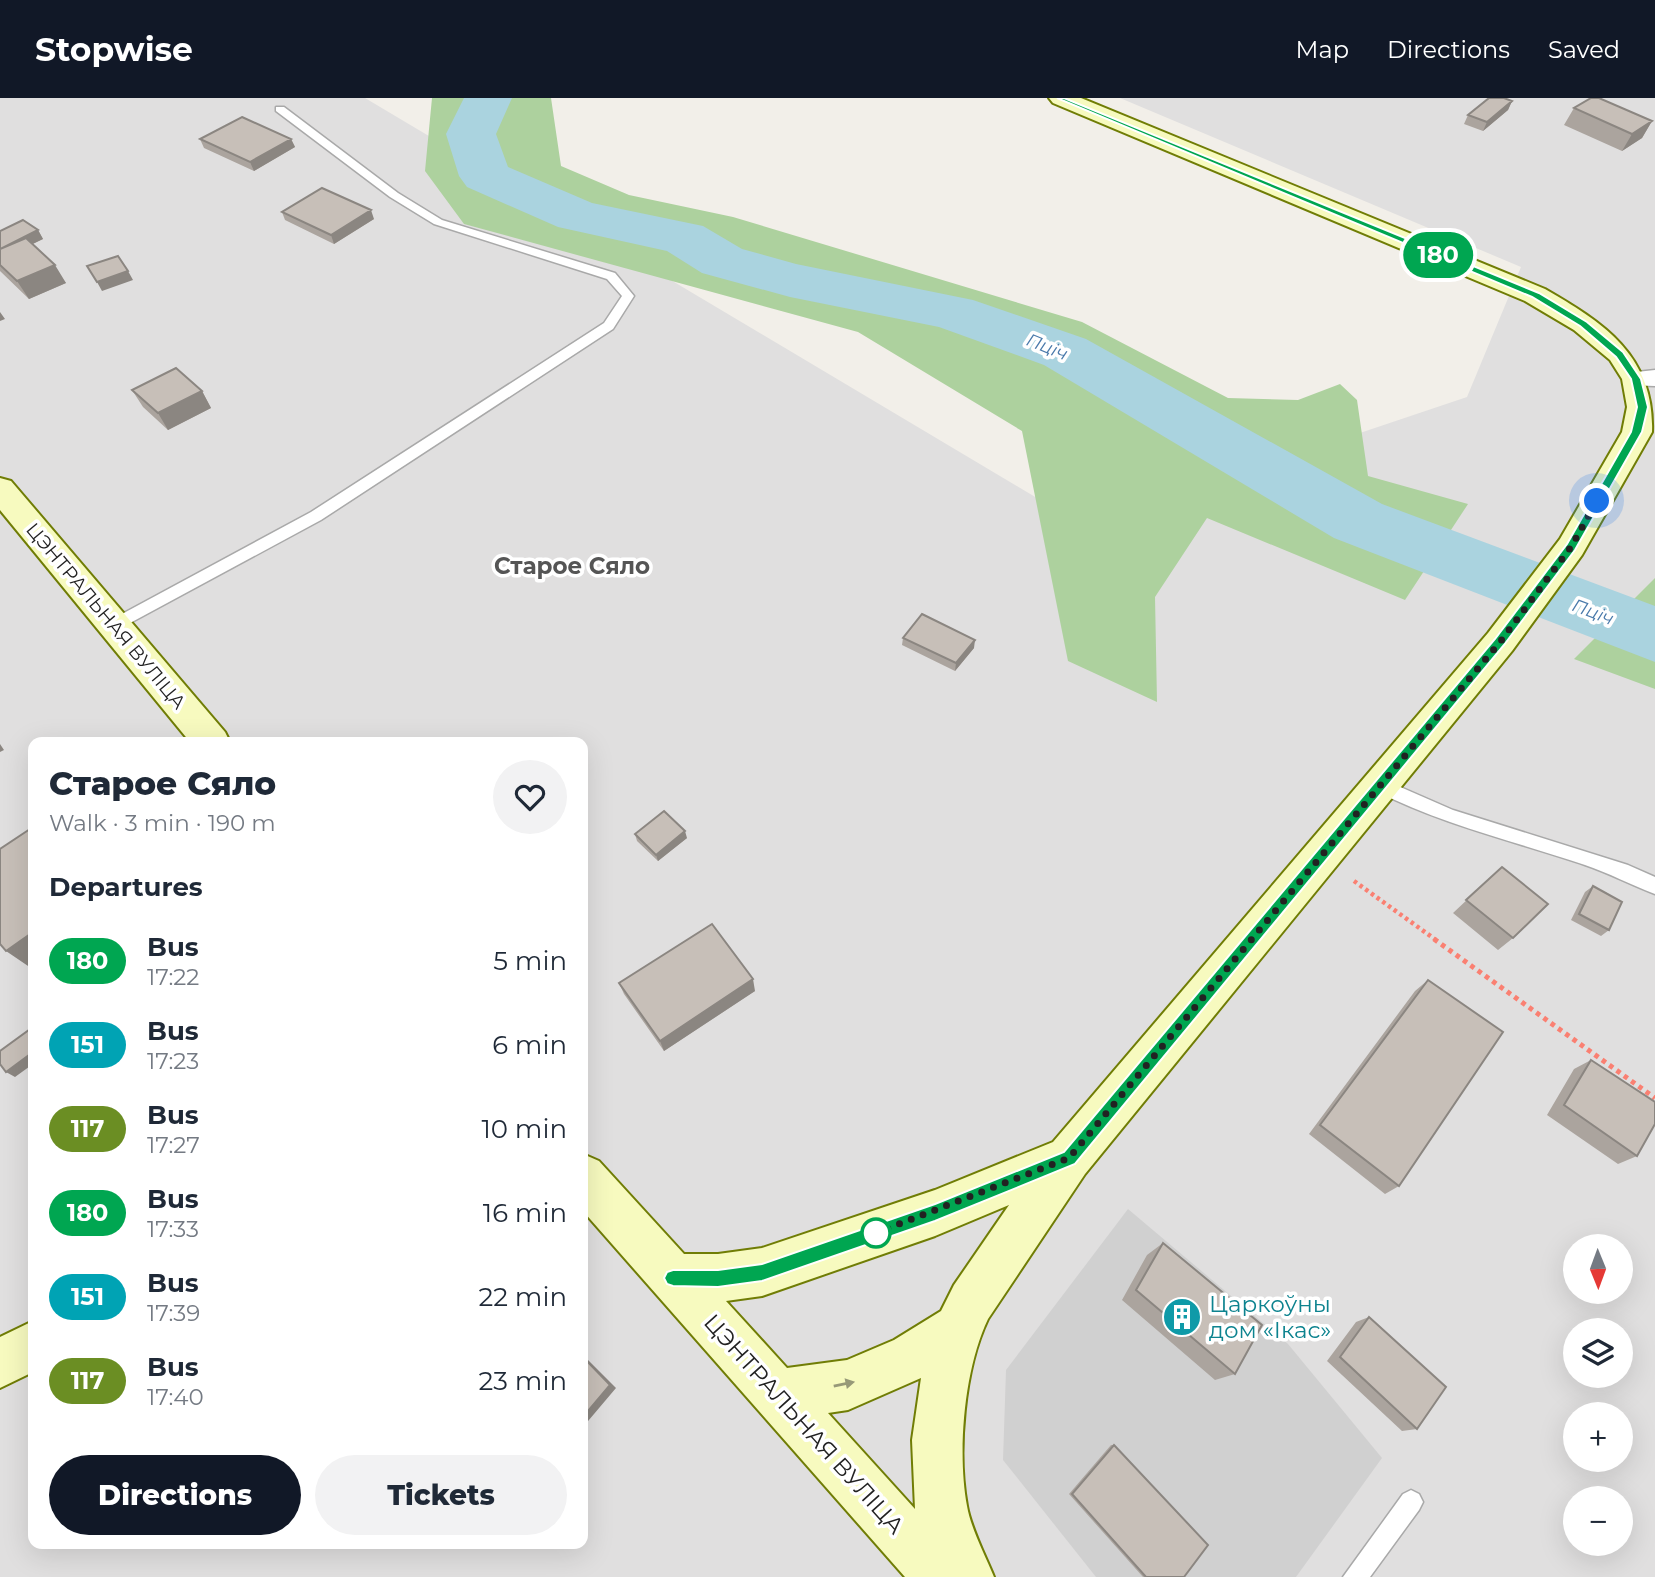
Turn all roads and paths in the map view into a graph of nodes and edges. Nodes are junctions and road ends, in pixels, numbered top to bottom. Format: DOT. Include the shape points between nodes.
graph roads {
  1 [pos="1062,98"];
  2 [pos="280,109"];
  3 [pos="1645,379"];
  4 [pos="0,489"];
  5 [pos="114,625"];
  6 [pos="208,737"];
  7 [pos="1382,786"];
  8 [pos="1322,858"];
  9 [pos="1655,886"];
  10 [pos="1655,1098"];
  11 [pos="1069,1158"];
  12 [pos="588,1183"];
  13 [pos="673,1278"];
  14 [pos="958,1328"];
  15 [pos="28,1349"];
  16 [pos="0,1363"];
  17 [pos="777,1394"];
  18 [pos="1411,1502"];
  19 [pos="941,1577"];
  20 [pos="967,1577"];
  21 [pos="1356,1577"];
  1 -- 3 [label="main road" via="1535,295 1584,324"];
  2 -- 5 [label="lane" via="394,195 438,222 611,276 628,296 609,326 316,516"];
  3 -- 7 [label="main road" via="1637,432 1571,547"];
  4 -- 5 [label="main road, ЦЭНТРАЛЬНАЯ ВУЛІЦА"];
  5 -- 6 [label="main road, ЦЭНТРАЛЬНАЯ ВУЛІЦА"];
  7 -- 8 [label="main road"];
  7 -- 9 [label="lane" via="1454,820 1610,863"];
  8 -- 10 [label="path"];
  8 -- 11 [label="main road"];
  11 -- 13 [label="main road" via="935,1213 762,1272"];
  11 -- 14 [label="main road"];
  12 -- 13 [label="main road, ЦЭНТРАЛЬНАЯ ВУЛІЦА"];
  13 -- 17 [label="main road, ЦЭНТРАЛЬНАЯ ВУЛІЦА"];
  17 -- 14 [label="main road, one-way" via="848,1385 911,1357"];
  14 -- 20 [label="main road" via="942,1396 938,1440 942,1507"];
  15 -- 16 [label="main road"];
  17 -- 19 [label="main road, ЦЭНТРАЛЬНАЯ ВУЛІЦА"];
  18 -- 21 [label="lane"];
}
